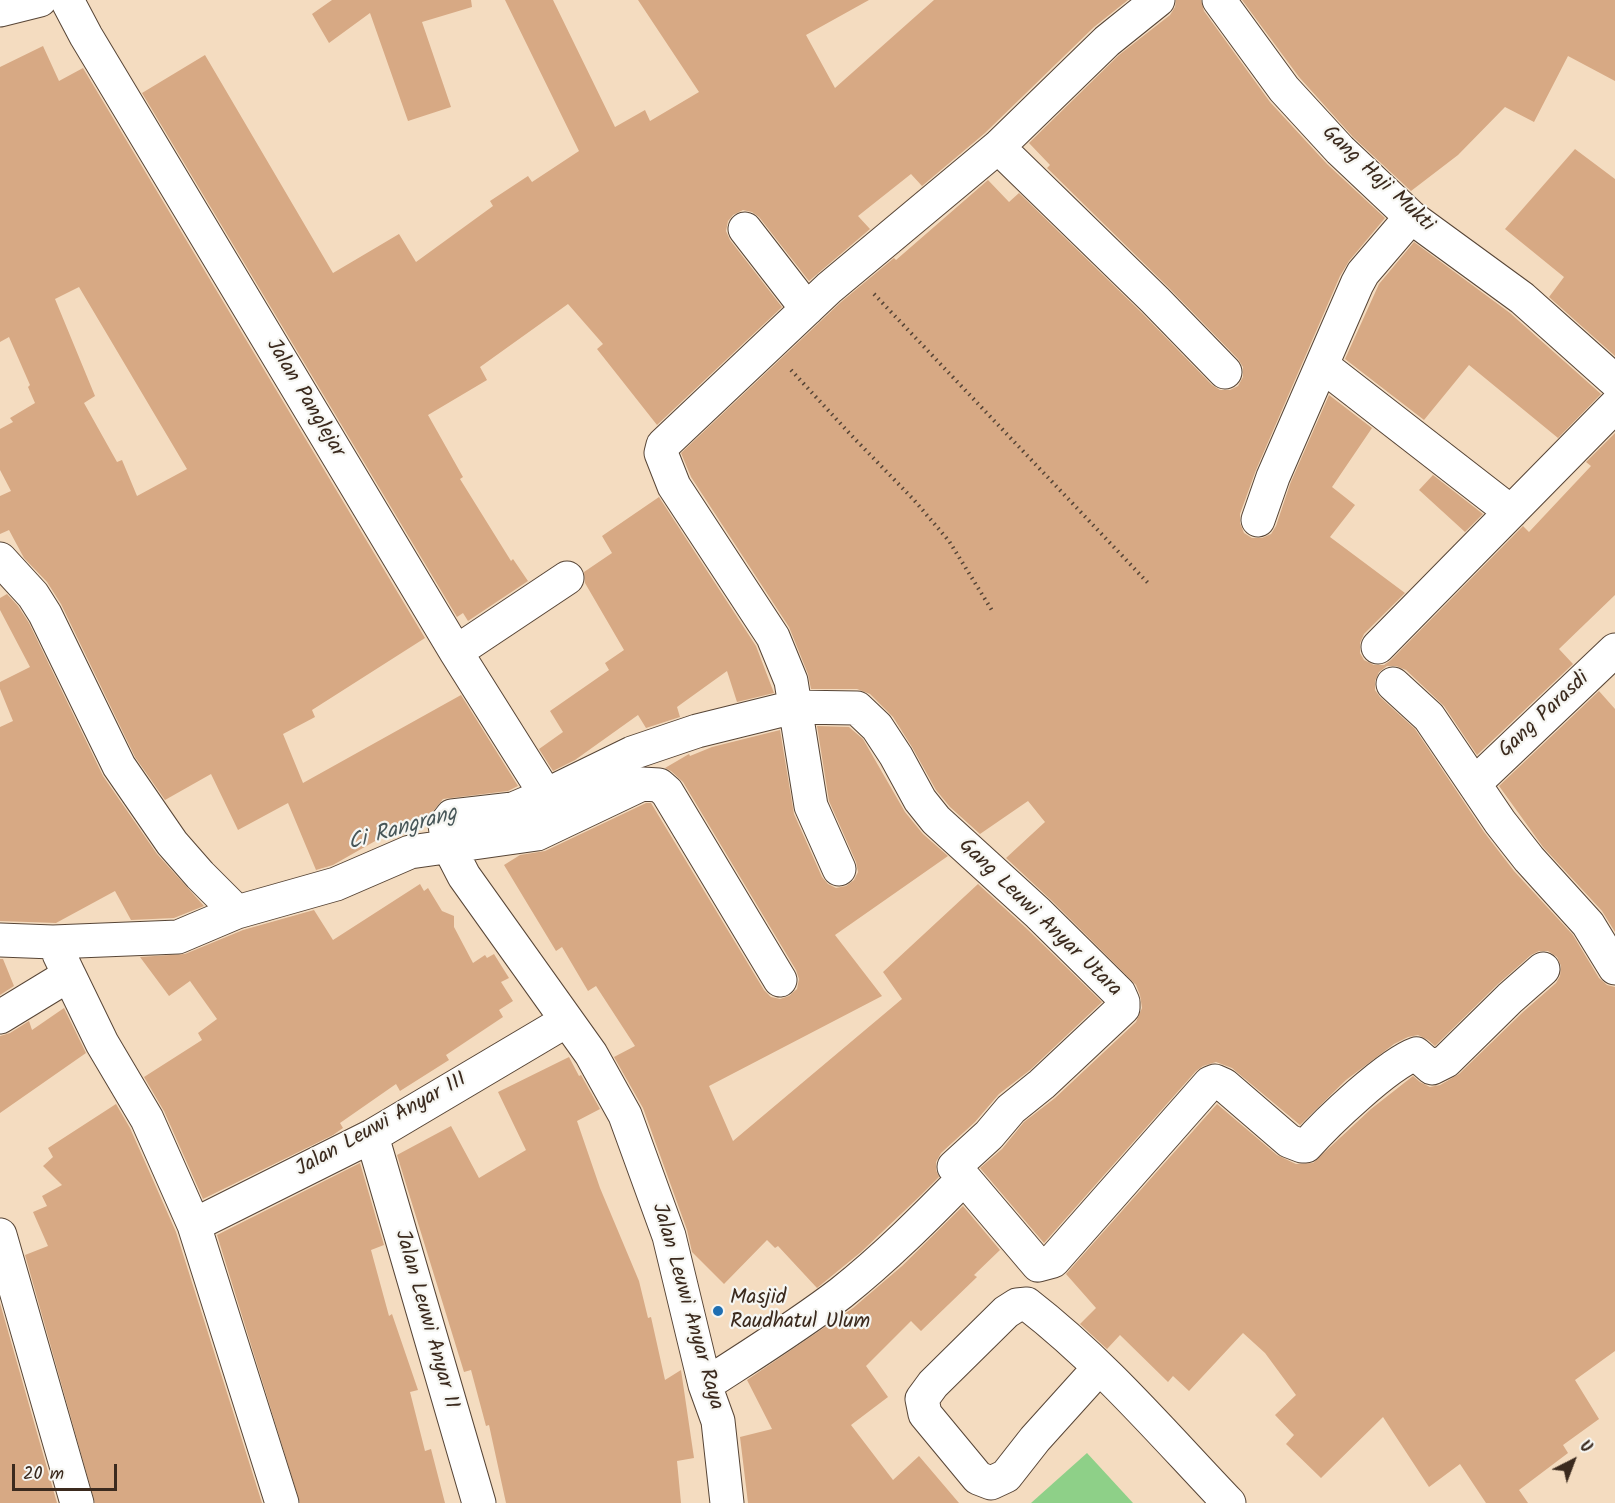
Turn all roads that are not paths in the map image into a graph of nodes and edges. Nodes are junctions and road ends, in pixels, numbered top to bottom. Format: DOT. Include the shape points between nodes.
graph roads {
  1 [pos="40,0"];
  2 [pos="68,0"];
  3 [pos="1158,0"];
  4 [pos="1219,0"];
  5 [pos="0,10"];
  6 [pos="998,147"];
  7 [pos="1412,217"];
  8 [pos="745,229"];
  9 [pos="807,309"];
  10 [pos="1323,366"];
  11 [pos="1225,372"];
  12 [pos="1615,381"];
  13 [pos="1615,406"];
  14 [pos="1511,512"];
  15 [pos="1258,520"];
  16 [pos="0,559"];
  17 [pos="567,578"];
  18 [pos="1377,647"];
  19 [pos="1615,650"];
  20 [pos="456,652"];
  21 [pos="1393,684"];
  22 [pos="794,707"];
  23 [pos="1475,783"];
  24 [pos="546,795"];
  25 [pos="447,838"];
  26 [pos="839,869"];
  27 [pos="237,912"];
  28 [pos="0,940"];
  29 [pos="53,942"];
  30 [pos="1615,968"];
  31 [pos="1544,969"];
  32 [pos="69,975"];
  33 [pos="780,980"];
  34 [pos="0,1017"];
  35 [pos="566,1021"];
  36 [pos="372,1136"];
  37 [pos="964,1178"];
  38 [pos="195,1224"];
  39 [pos="0,1235"];
  40 [pos="1099,1368"];
  41 [pos="705,1385"];
  42 [pos="77,1503"];
  43 [pos="282,1503"];
  44 [pos="479,1503"];
  45 [pos="727,1503"];
  46 [pos="1229,1503"];
  1 -- 5 [label="street"];
  2 -- 20 [label="street, Jalan Panglejar"];
  3 -- 6 [label="street" via="1107,41"];
  4 -- 7 [label="street, Gang Haji Mukti" via="1284,89 1340,150"];
  6 -- 9 [label="street"];
  6 -- 11 [label="street"];
  7 -- 10 [label="street" via="1363,273"];
  7 -- 12 [label="street, Gang Haji Mukti" via="1522,298"];
  8 -- 9 [label="street"];
  9 -- 22 [label="street" via="663,445 661,453 674,486 773,637 791,681"];
  10 -- 14 [label="street"];
  10 -- 15 [label="street"];
  13 -- 14 [label="street"];
  14 -- 18 [label="street"];
  16 -- 27 [label="street" via="45,614 119,766 172,843"];
  17 -- 20 [label="street"];
  19 -- 23 [label="street, Gang Parasdi"];
  20 -- 24 [label="street, Jalan Panglejar"];
  21 -- 23 [label="street" via="1429,717"];
  22 -- 24 [label="street" via="697,731 632,753"];
  22 -- 26 [label="street" via="812,806"];
  22 -- 37 [label="street, Gang Leuwi Anyar Utara" via="857,708 866,716 936,820 1038,913 1124,1002 1119,1012 954,1167"];
  23 -- 30 [label="street" via="1529,859 1588,924"];
  24 -- 25 [label="street" via="513,808 452,816"];
  25 -- 27 [label="street" via="336,884"];
  25 -- 33 [label="street" via="537,834 642,784 659,785 667,792"];
  25 -- 35 [label="street, Jalan Leuwi Anyar Raya" via="464,876"];
  27 -- 29 [label="street" via="178,937"];
  28 -- 29 [label="street"];
  29 -- 32 [label="street"];
  31 -- 37 [label="street" via="1446,1061 1432,1068 1416,1054 1404,1058 1306,1146 1289,1141 1224,1085 1210,1083 1053,1261 1045,1264 1038,1265"];
  32 -- 34 [label="street"];
  32 -- 38 [label="street" via="102,1043 147,1119"];
  35 -- 36 [label="street, Jalan Leuwi Anyar III"];
  35 -- 41 [label="street, Jalan Leuwi Anyar Raya" via="591,1054 625,1115 669,1236"];
  36 -- 38 [label="street, Jalan Leuwi Anyar III"];
  36 -- 44 [label="street, Jalan Leuwi Anyar II"];
  37 -- 41 [label="street" via="926,1218 841,1293"];
  38 -- 43 [label="street"];
  39 -- 42 [label="street"];
  40 -- 40 [label="street" via="1006,1476 992,1483 978,1478 925,1414 922,1399 933,1384 1017,1305 1027,1304 1061,1330"];
  40 -- 46 [label="street"];
  41 -- 45 [label="street, Jalan Leuwi Anyar Raya" via="718,1421"];
}
